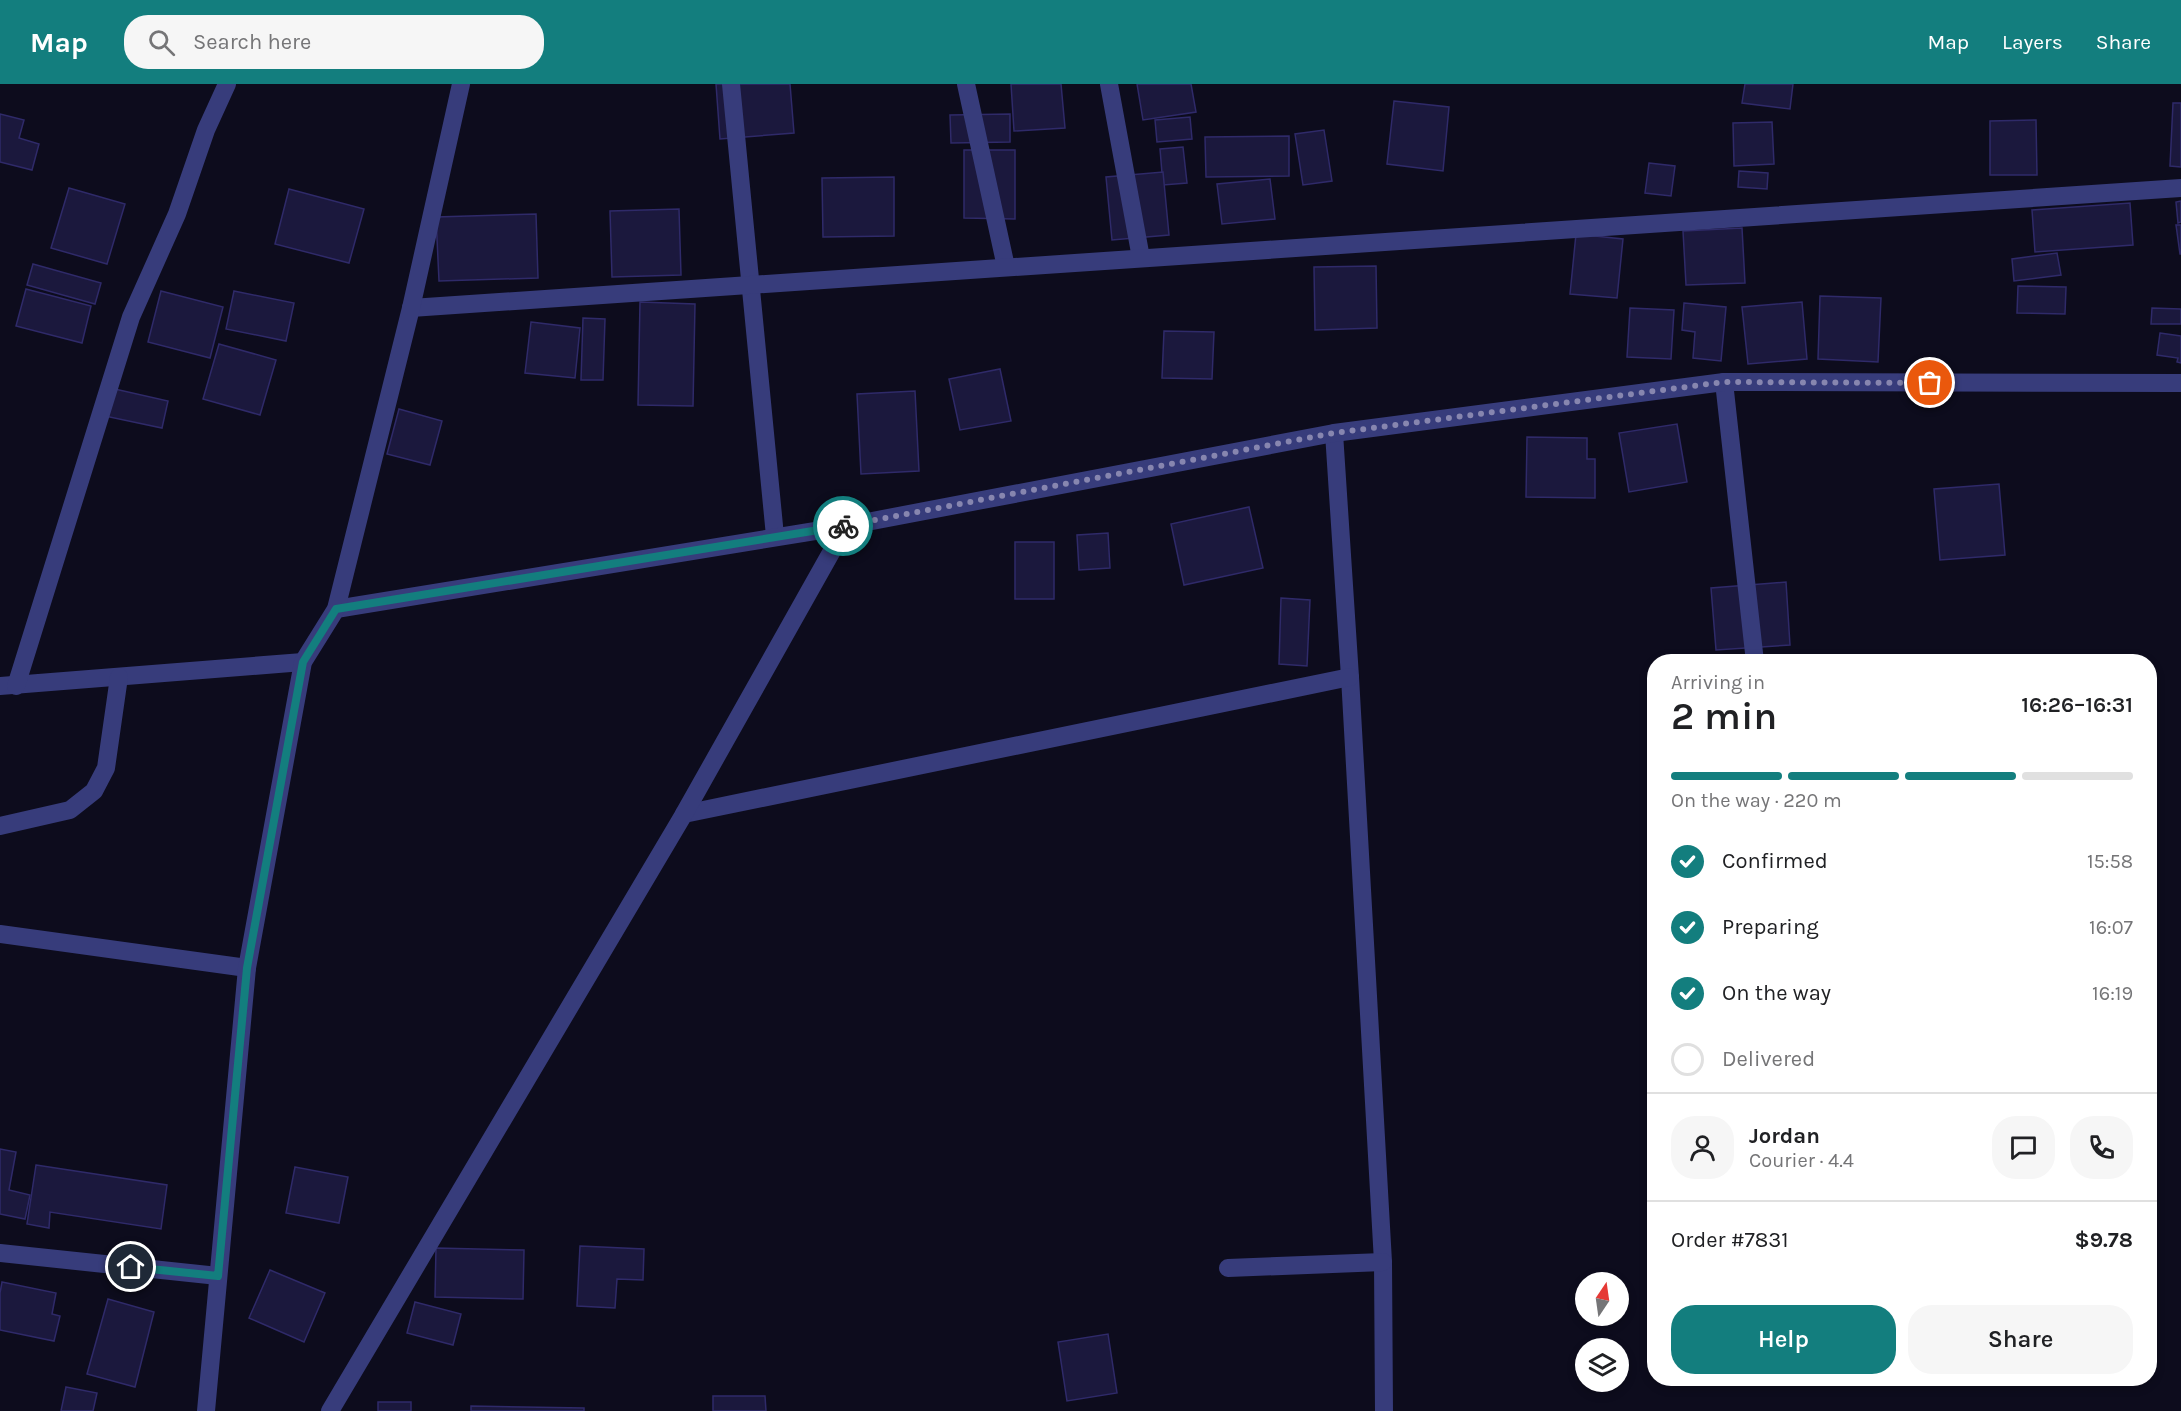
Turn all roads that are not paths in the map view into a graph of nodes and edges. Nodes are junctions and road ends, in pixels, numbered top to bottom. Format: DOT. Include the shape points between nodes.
graph roads {
  1 [pos="227,84"];
  2 [pos="461,84"];
  3 [pos="731,84"];
  4 [pos="966,84"];
  5 [pos="1109,84"];
  6 [pos="2181,188"];
  7 [pos="1141,258"];
  8 [pos="1006,267"];
  9 [pos="751,285"];
  10 [pos="411,308"];
  11 [pos="1724,382"];
  12 [pos="2181,383"];
  13 [pos="1334,433"];
  14 [pos="846,526"];
  15 [pos="775,536"];
  16 [pos="336,609"];
  17 [pos="1754,654"];
  18 [pos="303,662"];
  19 [pos="119,677"];
  20 [pos="1350,677"];
  21 [pos="8,686"];
  22 [pos="684,814"];
  23 [pos="1,830"];
  24 [pos="0,934"];
  25 [pos="247,968"];
  26 [pos="0,1253"];
  27 [pos="1383,1262"];
  28 [pos="1228,1268"];
  29 [pos="218,1276"];
  30 [pos="206,1411"];
  31 [pos="330,1411"];
  32 [pos="1384,1411"];
  1 -- 21 [label="street" via="206,130 177,214 131,317"];
  2 -- 10 [label="street"];
  3 -- 9 [label="street"];
  4 -- 8 [label="street"];
  5 -- 7 [label="street"];
  6 -- 7 [label="street"];
  7 -- 8 [label="street"];
  8 -- 9 [label="street"];
  9 -- 10 [label="street"];
  9 -- 15 [label="street"];
  10 -- 16 [label="street"];
  11 -- 12 [label="street"];
  11 -- 13 [label="street"];
  11 -- 17 [label="street"];
  13 -- 14 [label="street"];
  13 -- 20 [label="street"];
  14 -- 15 [label="street"];
  14 -- 22 [label="street"];
  15 -- 16 [label="street"];
  16 -- 18 [label="street"];
  18 -- 19 [label="street"];
  18 -- 25 [label="street"];
  19 -- 21 [label="street"];
  19 -- 23 [label="street" via="106,768 94,791 70,810"];
  20 -- 22 [label="street"];
  20 -- 27 [label="street"];
  22 -- 31 [label="street"];
  24 -- 25 [label="street"];
  25 -- 29 [label="street"];
  26 -- 29 [label="street"];
  27 -- 28 [label="street"];
  27 -- 32 [label="street"];
  29 -- 30 [label="street"];
}
